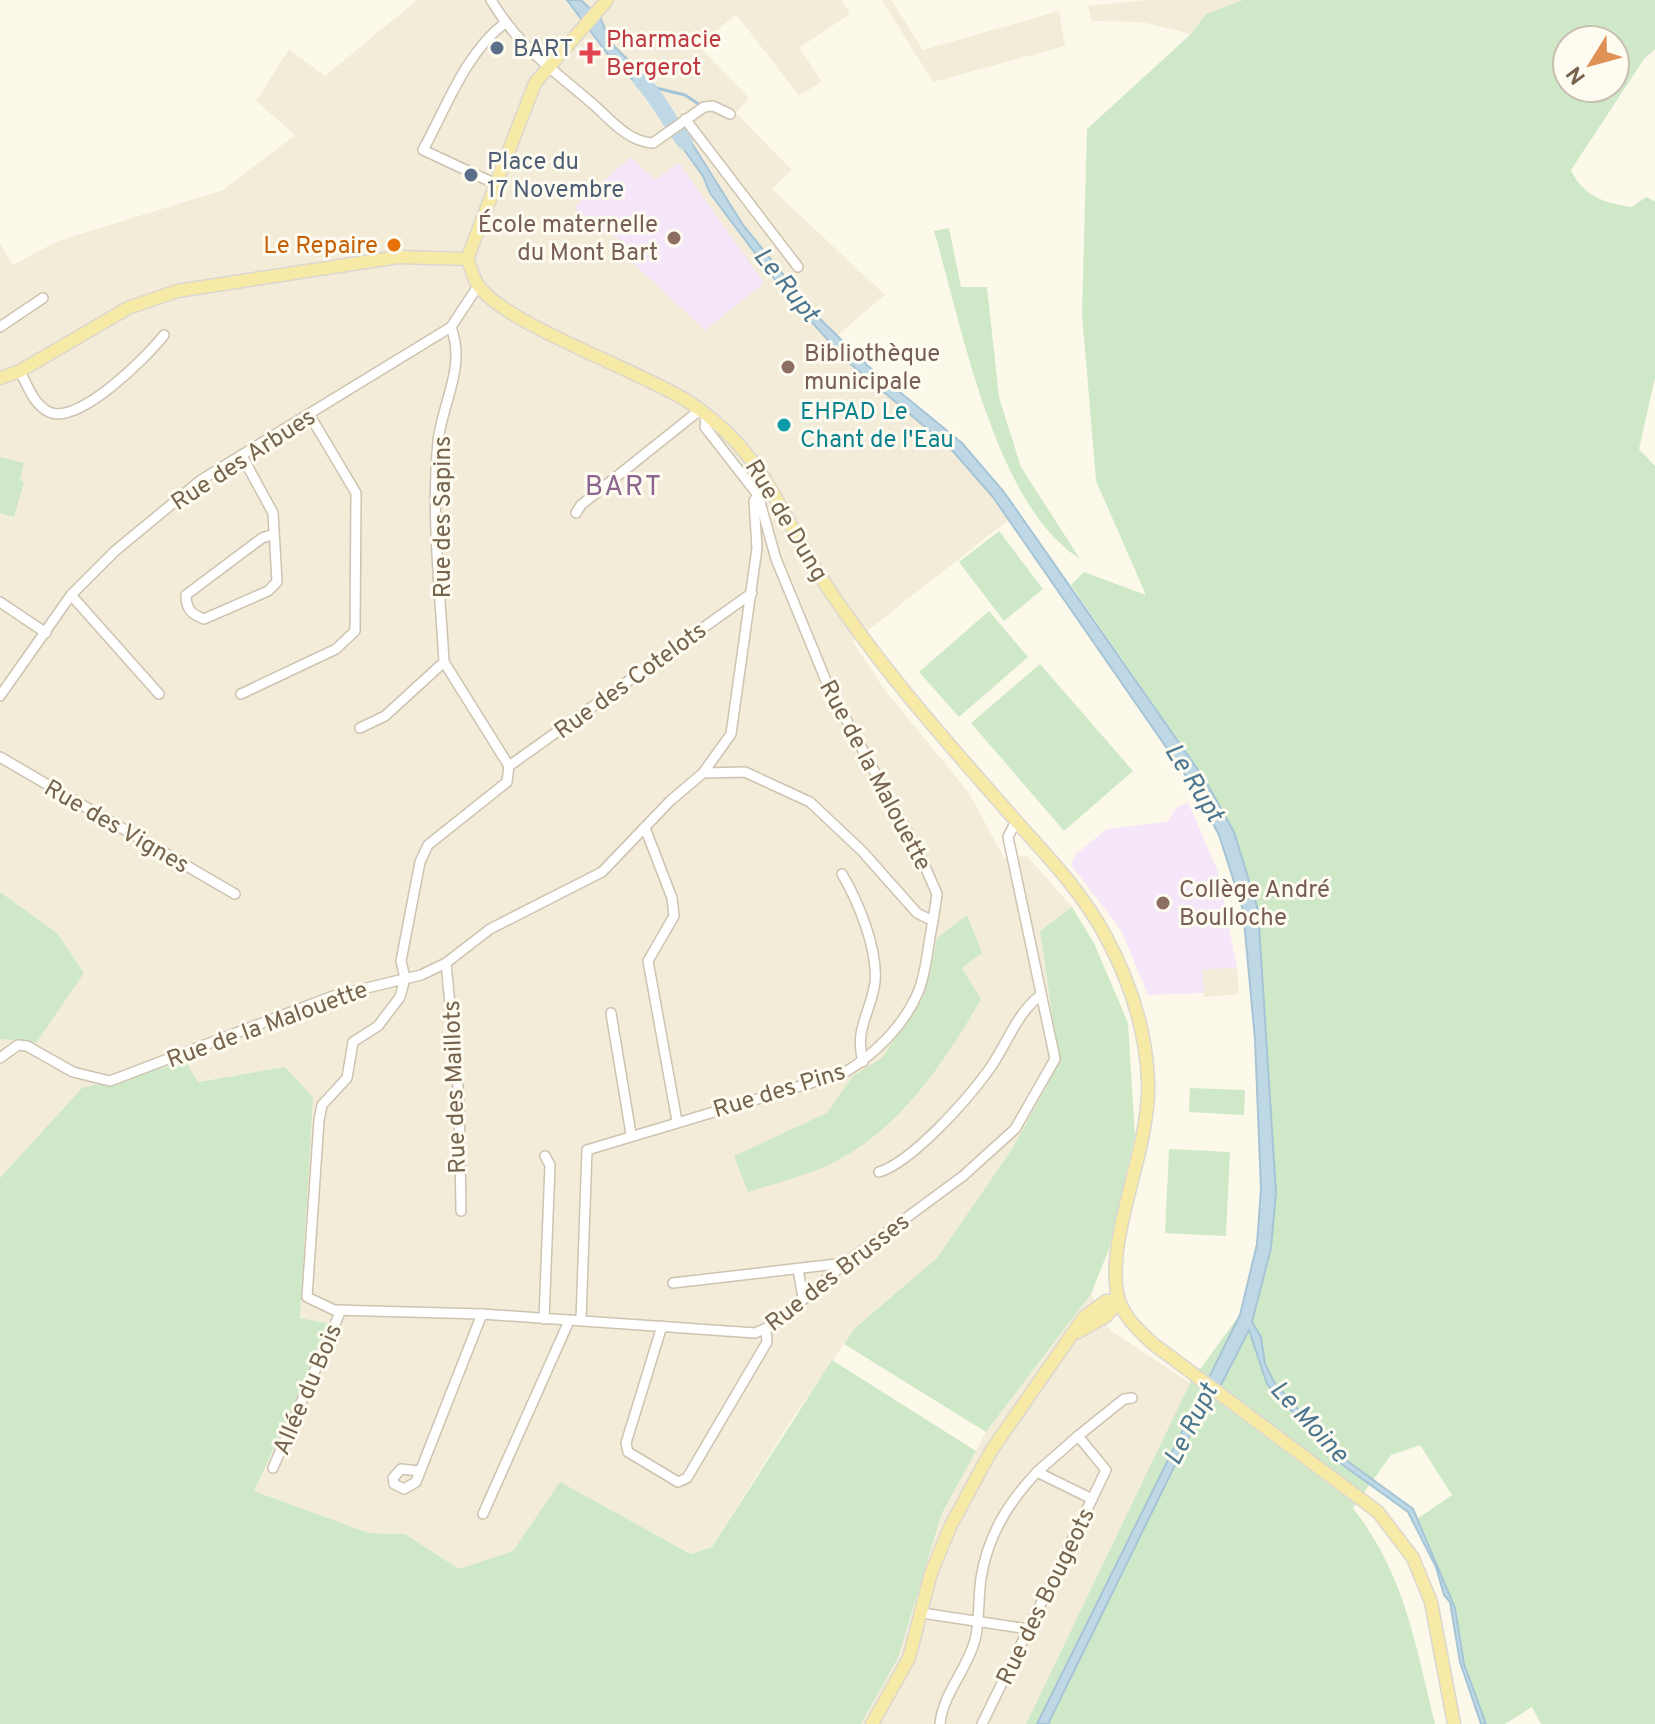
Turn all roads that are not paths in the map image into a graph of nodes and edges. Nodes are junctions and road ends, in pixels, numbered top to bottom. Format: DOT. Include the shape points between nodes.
graph roads {
  1 [pos="491,0"];
  2 [pos="604,3"];
  3 [pos="505,23"];
  4 [pos="547,69"];
  5 [pos="730,114"];
  6 [pos="682,121"];
  7 [pos="498,185"];
  8 [pos="467,259"];
  9 [pos="798,267"];
  10 [pos="478,286"];
  11 [pos="43,298"];
  12 [pos="0,327"];
  13 [pos="451,327"];
  14 [pos="164,335"];
  15 [pos="20,371"];
  16 [pos="0,378"];
  17 [pos="703,413"];
  18 [pos="309,414"];
  19 [pos="242,456"];
  20 [pos="758,495"];
  21 [pos="576,513"];
  22 [pos="274,534"];
  23 [pos="752,593"];
  24 [pos="71,595"];
  25 [pos="0,602"];
  26 [pos="46,633"];
  27 [pos="444,662"];
  28 [pos="159,694"];
  29 [pos="241,694"];
  30 [pos="0,696"];
  31 [pos="360,728"];
  32 [pos="0,757"];
  33 [pos="509,766"];
  34 [pos="703,773"];
  35 [pos="1016,821"];
  36 [pos="645,828"];
  37 [pos="842,874"];
  38 [pos="235,894"];
  39 [pos="933,921"];
  40 [pos="446,963"];
  41 [pos="405,978"];
  42 [pos="1041,995"];
  43 [pos="611,1013"];
  44 [pos="0,1058"];
  45 [pos="863,1062"];
  46 [pos="677,1121"];
  47 [pos="631,1134"];
  48 [pos="545,1156"];
  49 [pos="879,1172"];
  50 [pos="461,1211"];
  51 [pos="845,1263"];
  52 [pos="798,1269"];
  53 [pos="673,1283"];
  54 [pos="803,1298"];
  55 [pos="1119,1301"];
  56 [pos="341,1310"];
  57 [pos="482,1314"];
  58 [pos="544,1319"];
  59 [pos="581,1320"];
  60 [pos="569,1321"];
  61 [pos="662,1326"];
  62 [pos="766,1330"];
  63 [pos="1132,1398"];
  64 [pos="1078,1436"];
  65 [pos="273,1468"];
  66 [pos="419,1471"];
  67 [pos="1037,1472"];
  68 [pos="1092,1499"];
  69 [pos="483,1514"];
  70 [pos="922,1613"];
  71 [pos="976,1621"];
  72 [pos="1028,1629"];
  73 [pos="872,1724"];
  74 [pos="940,1724"];
  75 [pos="982,1724"];
  76 [pos="1454,1724"];
  1 -- 3 [label="street"];
  2 -- 4 [label="main road"];
  3 -- 4 [label="street"];
  3 -- 7 [label="street" via="476,54 423,150"];
  4 -- 6 [label="street" via="632,139 653,143"];
  4 -- 7 [label="main road" via="521,112"];
  5 -- 6 [label="street" via="704,107"];
  6 -- 9 [label="street"];
  7 -- 8 [label="main road"];
  8 -- 10 [label="main road, Rue de Dung"];
  8 -- 15 [label="main road" via="398,257 177,291 128,308"];
  10 -- 13 [label="street, Rue des Arbues"];
  10 -- 17 [label="main road, Rue de Dung" via="512,314 639,375"];
  11 -- 12 [label="street"];
  13 -- 18 [label="street, Rue des Arbues"];
  13 -- 27 [label="street, Rue des Sapins" via="457,345 456,373 438,439"];
  14 -- 15 [label="street" via="148,356 67,415 49,412 35,400"];
  15 -- 16 [label="main road"];
  17 -- 20 [label="street, Rue de la Malouette" via="705,427"];
  17 -- 21 [label="street"];
  17 -- 35 [label="main road, Rue de Dung" via="723,425 761,470 816,569 883,667"];
  18 -- 19 [label="street, Rue des Arbues"];
  18 -- 29 [label="street" via="356,493 355,631 336,649"];
  19 -- 22 [label="street" via="273,513"];
  19 -- 24 [label="street, Rue des Arbues" via="201,480"];
  20 -- 23 [label="street"];
  20 -- 39 [label="street, Rue de la Malouette" via="776,559 829,688 937,894"];
  22 -- 22 [label="street" via="186,595 193,615 204,619 268,591 277,582"];
  23 -- 33 [label="street, Rue des Cotelots"];
  23 -- 34 [label="street" via="731,734"];
  24 -- 26 [label="street, Rue des Arbues"];
  24 -- 28 [label="street"];
  25 -- 26 [label="street"];
  26 -- 30 [label="street, Rue des Arbues"];
  27 -- 31 [label="street" via="385,716"];
  27 -- 33 [label="street, Rue des Sapins"];
  32 -- 38 [label="street, Rue des Vignes"];
  33 -- 41 [label="street" via="507,782 428,845 401,961"];
  34 -- 36 [label="street, Rue de la Malouette"];
  34 -- 39 [label="street, Rue de la Malouette" via="745,772 810,802 917,913"];
  35 -- 42 [label="street, Rue des Brusses" via="1008,837"];
  35 -- 55 [label="main road, Rue de Dung" via="1087,903 1122,968 1141,1031 1148,1081 1146,1119 1118,1252"];
  36 -- 40 [label="street, Rue de la Malouette" via="602,872 490,929"];
  36 -- 46 [label="street" via="674,916 648,961"];
  37 -- 45 [label="street" via="857,899 875,980 858,1041"];
  39 -- 45 [label="street, Rue des Pins" via="919,990 881,1048"];
  40 -- 41 [label="street, Rue de la Malouette"];
  40 -- 50 [label="street, Rue des Maillots" via="459,1098"];
  41 -- 44 [label="street, Rue de la Malouette" via="333,996 110,1081 73,1072 27,1046 18,1045"];
  41 -- 56 [label="street, Rue des Brusses" via="400,997 378,1026 353,1042 347,1078 322,1105 307,1297"];
  42 -- 49 [label="street" via="1029,1004 978,1083 918,1148 896,1167"];
  42 -- 51 [label="street, Rue des Brusses" via="1055,1059 1015,1129 963,1176"];
  43 -- 47 [label="street"];
  45 -- 46 [label="street, Rue des Pins" via="844,1073"];
  46 -- 47 [label="street, Rue des Pins"];
  47 -- 59 [label="street, Rue des Pins" via="587,1150"];
  48 -- 58 [label="street" via="550,1165"];
  51 -- 52 [label="street"];
  51 -- 54 [label="street, Rue des Brusses"];
  52 -- 53 [label="street"];
  52 -- 54 [label="street"];
  54 -- 62 [label="street, Rue des Brusses"];
  55 -- 70 [label="main road" via="1114,1310 1074,1336 991,1451 936,1556"];
  55 -- 76 [label="main road" via="1152,1343 1378,1512 1413,1558 1431,1602"];
  56 -- 57 [label="street, Rue des Brusses"];
  56 -- 65 [label="street, Allée du Bois"];
  57 -- 58 [label="street, Rue des Brusses"];
  57 -- 66 [label="street"];
  58 -- 60 [label="street, Rue des Brusses"];
  59 -- 60 [label="street, Rue des Brusses"];
  59 -- 61 [label="street, Rue des Brusses"];
  60 -- 69 [label="street"];
  61 -- 62 [label="street, Rue des Brusses"];
  61 -- 62 [label="street" via="626,1443 628,1452 678,1482 687,1478 767,1342"];
  63 -- 64 [label="street"];
  64 -- 67 [label="street"];
  64 -- 68 [label="street" via="1106,1470"];
  67 -- 68 [label="street, Rue des Bougeots"];
  67 -- 71 [label="street, Rue des Bougeots" via="1014,1496 992,1535"];
  68 -- 72 [label="street, Rue des Bougeots"];
  70 -- 71 [label="street"];
  70 -- 73 [label="main road" via="909,1658"];
  71 -- 72 [label="street"];
  71 -- 74 [label="street, Rue des Bougeots" via="975,1639 941,1706"];
  72 -- 75 [label="street, Rue des Bougeots"];
}
